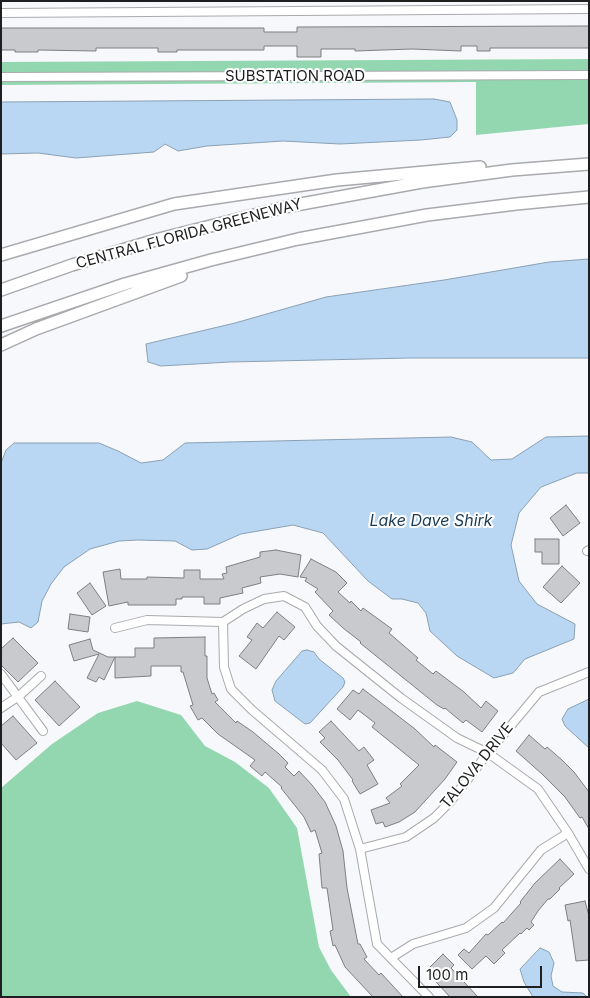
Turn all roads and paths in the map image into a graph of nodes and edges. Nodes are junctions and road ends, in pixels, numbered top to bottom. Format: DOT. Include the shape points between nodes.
graph roads {
  1 [pos="296,1"];
  2 [pos="589,9"];
  3 [pos="296,11"];
  4 [pos="1,13"];
  5 [pos="589,75"];
  6 [pos="1,77"];
  7 [pos="589,163"];
  8 [pos="589,197"];
  9 [pos="341,230"];
  10 [pos="1,256"];
  11 [pos="1,290"];
  12 [pos="1,326"];
  13 [pos="1,345"];
  14 [pos="223,622"];
  15 [pos="115,628"];
  16 [pos="589,672"];
  17 [pos="1,674"];
  18 [pos="41,676"];
  19 [pos="19,696"];
  20 [pos="1,708"];
  21 [pos="43,731"];
  22 [pos="488,753"];
  23 [pos="568,833"];
  24 [pos="360,849"];
  25 [pos="589,869"];
  26 [pos="390,958"];
  27 [pos="429,997"];
  1 -- 3 [label="street"];
  2 -- 3 [label="street"];
  3 -- 4 [label="street"];
  5 -- 6 [label="street, SUBSTATION ROAD"];
  7 -- 10 [label="highway" via="460,168 337,180 174,204"];
  7 -- 11 [label="highway, CENTRAL FLORIDA GREENEWAY" via="422,182 290,206 159,239"];
  8 -- 9 [label="highway, CENTRAL FLORIDA GREENEWAY" via="462,210"];
  9 -- 12 [label="highway, CENTRAL FLORIDA GREENEWAY" via="168,272"];
  9 -- 13 [label="highway" via="169,279"];
  14 -- 15 [label="street" via="147,620"];
  14 -- 22 [label="street" via="264,599 284,596 305,607 336,646 401,698 457,738"];
  14 -- 24 [label="street" via="224,667 231,689 322,770 344,799"];
  16 -- 22 [label="street, TALOVA DRIVE" via="539,692"];
  17 -- 19 [label="street"];
  18 -- 19 [label="street"];
  19 -- 20 [label="street"];
  19 -- 21 [label="street"];
  22 -- 23 [label="street" via="538,789"];
  22 -- 24 [label="street, TALOVA DRIVE" via="434,818 406,838"];
  23 -- 25 [label="street"];
  23 -- 26 [label="street" via="541,850 494,908 466,928 413,944"];
  24 -- 26 [label="street" via="377,944"];
  26 -- 27 [label="street"];
}
